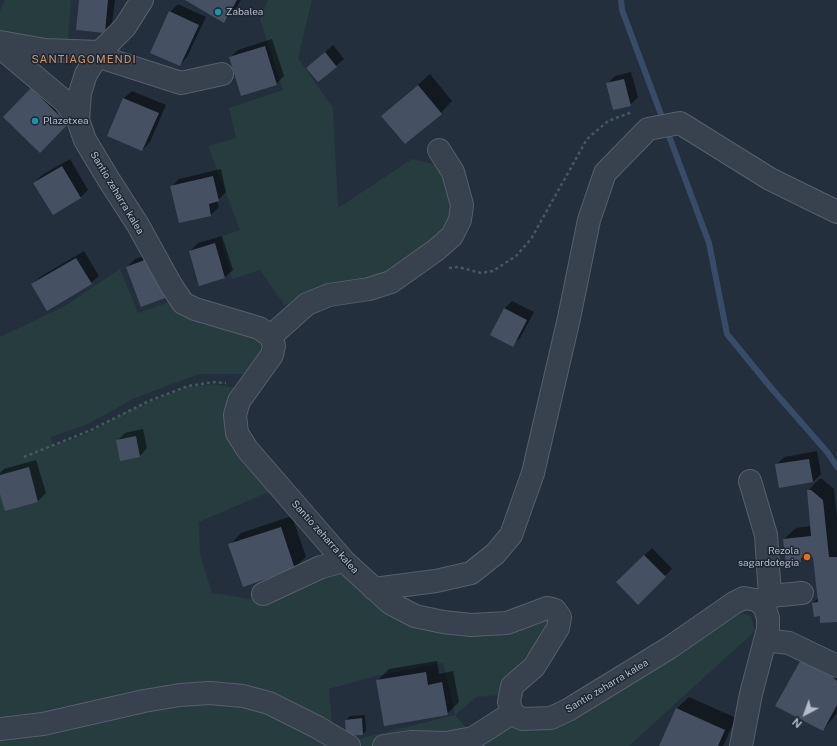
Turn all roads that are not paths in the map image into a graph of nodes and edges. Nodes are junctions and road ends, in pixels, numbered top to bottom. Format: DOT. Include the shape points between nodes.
graph roads {
  1 [pos="142,0"];
  2 [pos="0,42"];
  3 [pos="0,47"];
  4 [pos="99,54"];
  5 [pos="222,74"];
  6 [pos="78,120"];
  7 [pos="439,150"];
  8 [pos="837,212"];
  9 [pos="271,336"];
  10 [pos="750,481"];
  11 [pos="344,561"];
  12 [pos="374,589"];
  13 [pos="802,593"];
  14 [pos="264,594"];
  15 [pos="767,601"];
  16 [pos="765,640"];
  17 [pos="837,666"];
  18 [pos="512,713"];
  19 [pos="0,729"];
  20 [pos="348,746"];
  21 [pos="384,746"];
  22 [pos="741,746"];
  1 -- 4 [label="street, Santio zeharra kalea" via="125,27"];
  2 -- 4 [label="street" via="45,50"];
  3 -- 6 [label="street" via="64,101"];
  4 -- 5 [label="street" via="181,83"];
  4 -- 6 [label="street, Santio zeharra kalea" via="86,74 80,93"];
  6 -- 9 [label="street, Santio zeharra kalea" via="85,140 108,180 183,302 195,309 259,328"];
  7 -- 9 [label="street" via="453,172 462,205 460,220 452,236 391,282 369,289 329,295 307,304"];
  8 -- 12 [label="street" via="770,179 680,123 648,129 605,173 593,207 534,472 511,535 495,554 471,573 436,581"];
  9 -- 11 [label="street, Santio zeharra kalea" via="274,346 272,355 239,401 235,415 237,433 247,449"];
  10 -- 15 [label="street" via="766,535"];
  11 -- 12 [label="street, Santio zeharra kalea"];
  11 -- 14 [label="street" via="321,567"];
  12 -- 18 [label="street, Santio zeharra kalea" via="390,603 415,616 443,622 472,625 507,623 547,608 555,610 560,617 558,628 534,667 512,686 509,702"];
  13 -- 15 [label="street"];
  15 -- 16 [label="street"];
  15 -- 18 [label="street, Santio zeharra kalea" via="744,598 734,603 669,648 562,713 550,718 534,719 522,719"];
  16 -- 17 [label="street" via="789,643"];
  16 -- 22 [label="street" via="750,694"];
  18 -- 21 [label="street" via="473,738 446,743 411,742"];
  19 -- 20 [label="street" via="43,724 144,701 210,693 243,696 269,703"];
}
